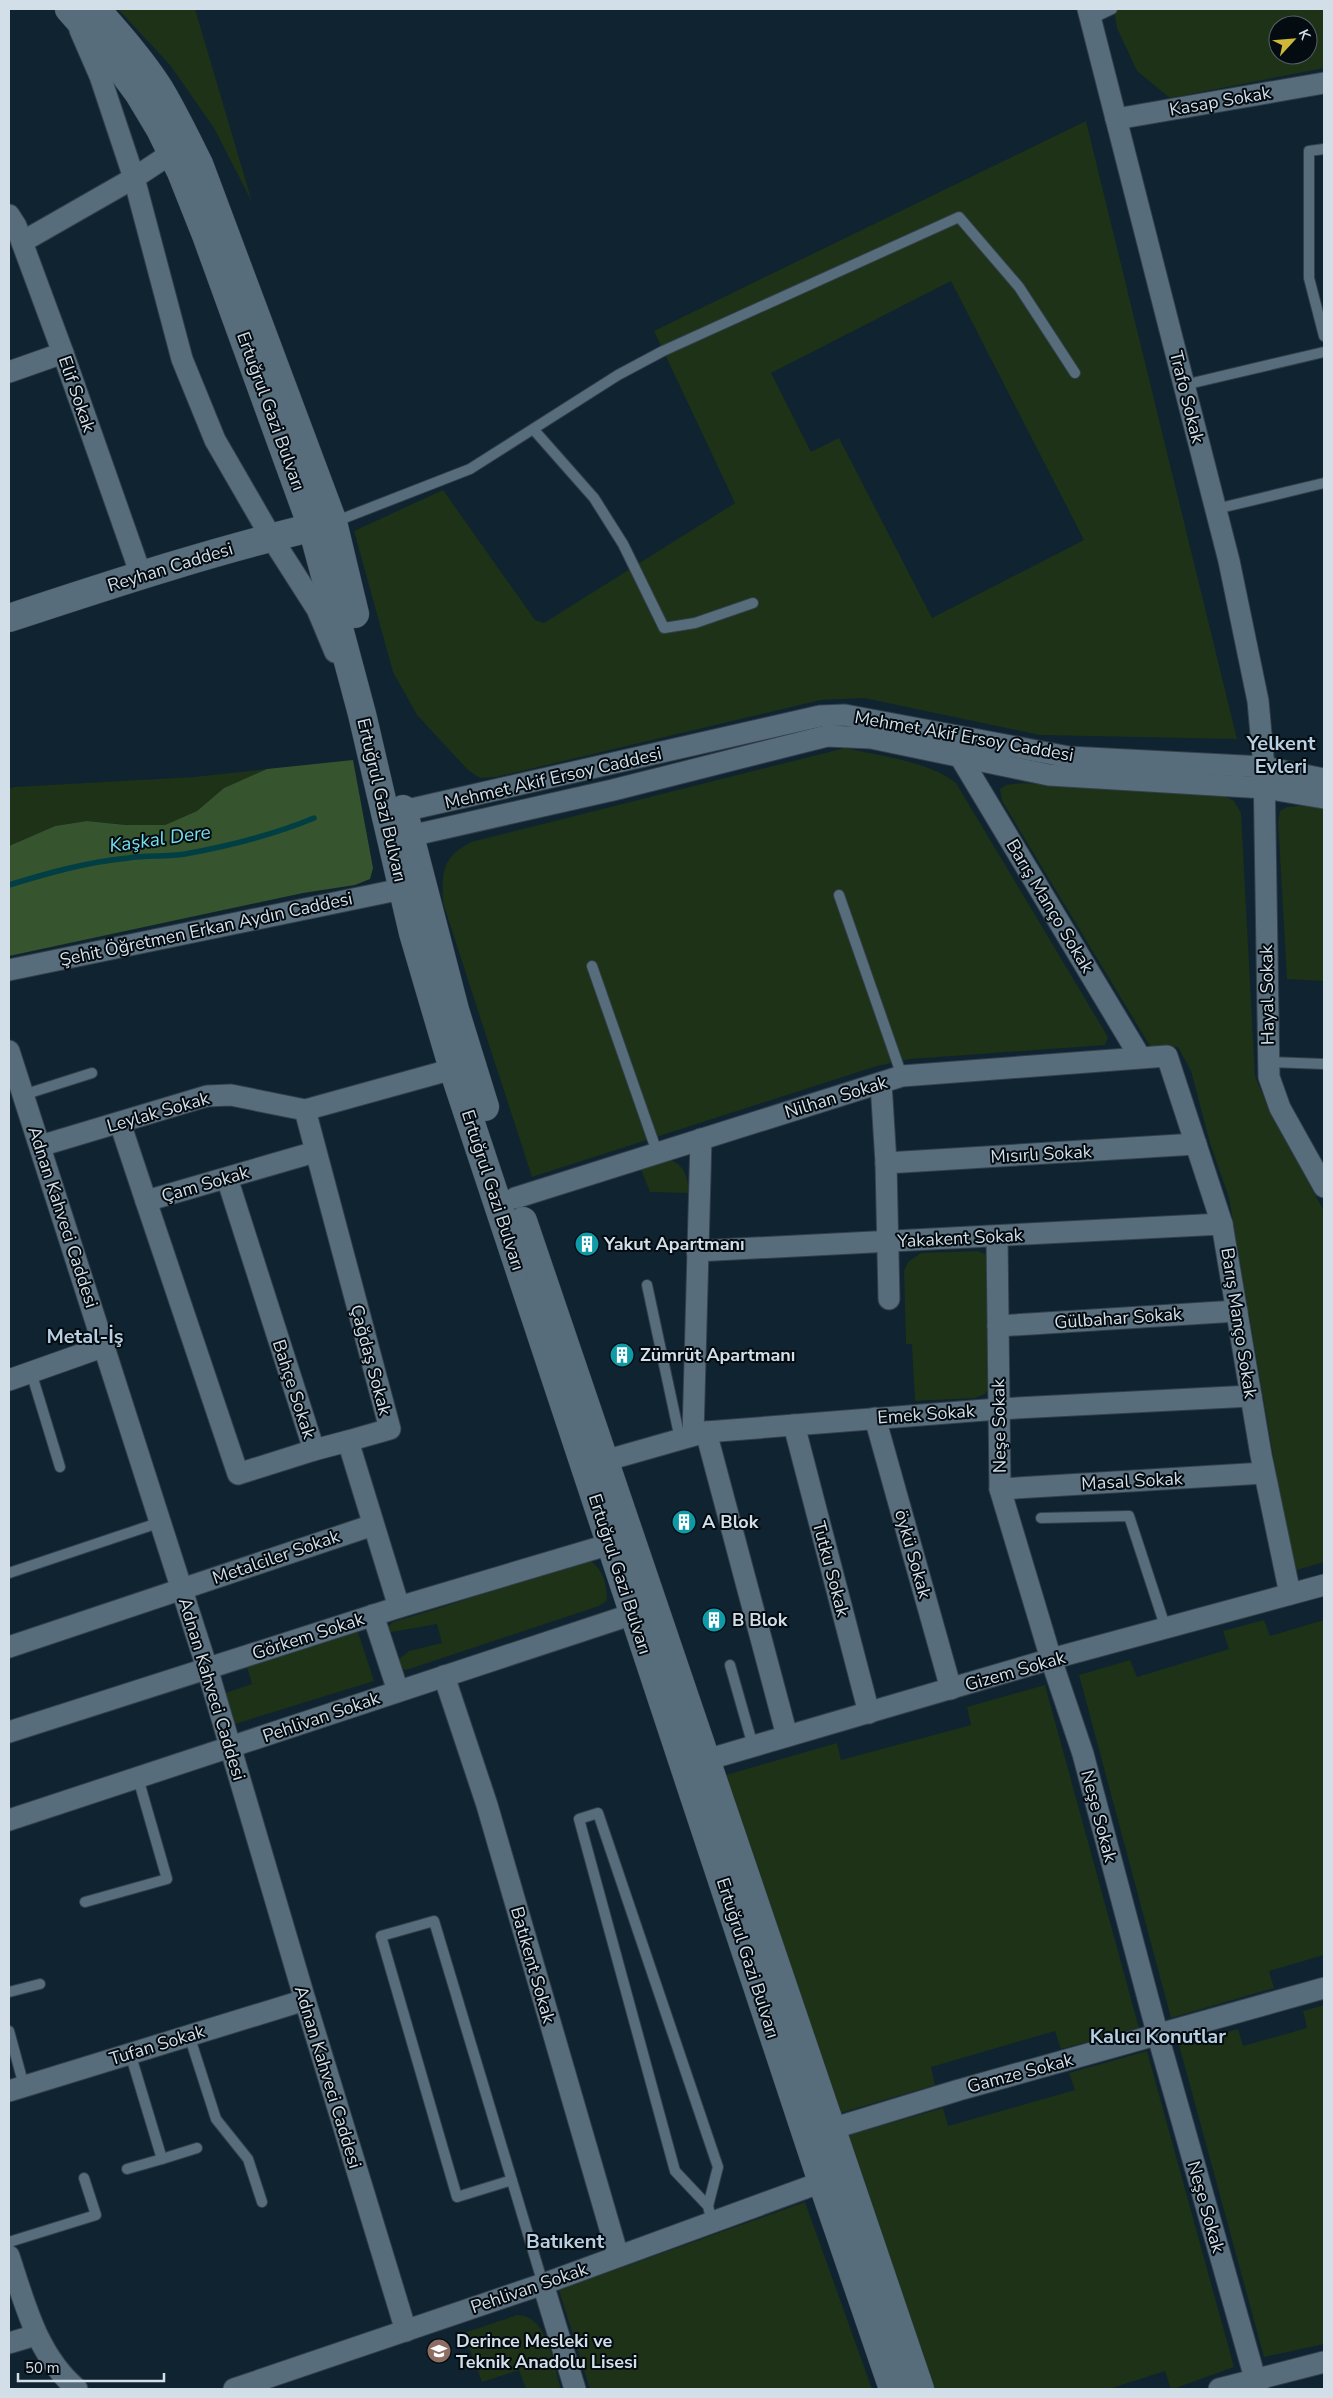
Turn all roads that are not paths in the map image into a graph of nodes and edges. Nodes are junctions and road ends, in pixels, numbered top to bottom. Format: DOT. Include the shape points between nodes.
graph roads {
  1 [pos="1112,9"];
  2 [pos="79,10"];
  3 [pos="1090,14"];
  4 [pos="1324,83"];
  5 [pos="1116,119"];
  6 [pos="180,147"];
  7 [pos="1324,149"];
  8 [pos="134,178"];
  9 [pos="9,215"];
  10 [pos="22,242"];
  11 [pos="1324,336"];
  12 [pos="1324,352"];
  13 [pos="63,353"];
  14 [pos="9,372"];
  15 [pos="1075,373"];
  16 [pos="1184,385"];
  17 [pos="534,430"];
  18 [pos="1324,483"];
  19 [pos="1216,509"];
  20 [pos="323,524"];
  21 [pos="271,537"];
  22 [pos="141,575"];
  23 [pos="754,603"];
  24 [pos="9,618"];
  25 [pos="362,714"];
  26 [pos="959,755"];
  27 [pos="1264,767"];
  28 [pos="1324,779"];
  29 [pos="1264,788"];
  30 [pos="1324,798"];
  31 [pos="406,824"];
  32 [pos="402,889"];
  33 [pos="839,895"];
  34 [pos="592,966"];
  35 [pos="9,970"];
  36 [pos="9,1051"];
  37 [pos="1167,1056"];
  38 [pos="1140,1057"];
  39 [pos="1268,1062"];
  40 [pos="1324,1064"];
  41 [pos="452,1069"];
  42 [pos="92,1073"];
  43 [pos="902,1076"];
  44 [pos="881,1083"];
  45 [pos="23,1095"];
  46 [pos="305,1110"];
  47 [pos="120,1123"];
  48 [pos="701,1139"];
  49 [pos="1196,1144"];
  50 [pos="40,1146"];
  51 [pos="315,1152"];
  52 [pos="657,1152"];
  53 [pos="886,1163"];
  54 [pos="227,1178"];
  55 [pos="1324,1187"];
  56 [pos="515,1198"];
  57 [pos="146,1201"];
  58 [pos="1222,1224"];
  59 [pos="997,1236"];
  60 [pos="888,1242"];
  61 [pos="697,1251"];
  62 [pos="647,1285"];
  63 [pos="888,1299"];
  64 [pos="1238,1311"];
  65 [pos="998,1326"];
  66 [pos="105,1346"];
  67 [pos="30,1372"];
  68 [pos="9,1380"];
  69 [pos="1251,1396"];
  70 [pos="998,1409"];
  71 [pos="875,1418"];
  72 [pos="794,1425"];
  73 [pos="693,1435"];
  74 [pos="348,1441"];
  75 [pos="314,1450"];
  76 [pos="604,1461"];
  77 [pos="60,1467"];
  78 [pos="1264,1474"];
  79 [pos="1000,1489"];
  80 [pos="1041,1518"];
  81 [pos="161,1522"];
  82 [pos="373,1525"];
  83 [pos="620,1542"];
  84 [pos="9,1573"];
  85 [pos="1324,1585"];
  86 [pos="182,1589"];
  87 [pos="1290,1594"];
  88 [pos="399,1607"];
  89 [pos="633,1614"];
  90 [pos="373,1615"];
  91 [pos="1166,1629"];
  92 [pos="9,1647"];
  93 [pos="1051,1659"];
  94 [pos="730,1665"];
  95 [pos="207,1668"];
  96 [pos="444,1676"];
  97 [pos="951,1689"];
  98 [pos="398,1691"];
  99 [pos="869,1713"];
  100 [pos="9,1732"];
  101 [pos="787,1736"];
  102 [pos="753,1746"];
  103 [pos="230,1748"];
  104 [pos="706,1760"];
  105 [pos="138,1778"];
  106 [pos="9,1820"];
  107 [pos="85,1902"];
  108 [pos="40,1984"];
  109 [pos="1324,1988"];
  110 [pos="9,1992"];
  111 [pos="304,2000"];
  112 [pos="9,2031"];
  113 [pos="189,2035"];
  114 [pos="1158,2036"];
  115 [pos="130,2054"];
  116 [pos="17,2088"];
  117 [pos="831,2129"];
  118 [pos="197,2148"];
  119 [pos="162,2159"];
  120 [pos="127,2169"];
  121 [pos="84,2178"];
  122 [pos="512,2180"];
  123 [pos="822,2182"];
  124 [pos="262,2202"];
  125 [pos="710,2214"];
  126 [pos="9,2242"];
  127 [pos="9,2256"];
  128 [pos="618,2256"];
  129 [pos="543,2284"];
  130 [pos="406,2331"];
  131 [pos="36,2335"];
  132 [pos="9,2343"];
  133 [pos="1324,2362"];
  134 [pos="1256,2384"];
  135 [pos="77,2389"];
  136 [pos="234,2389"];
  137 [pos="575,2389"];
  138 [pos="893,2389"];
  139 [pos="920,2389"];
  140 [pos="1219,2389"];
  1 -- 3 [label="lane"];
  2 -- 6 [label="main road, Ertuğrul Gazi Bulvarı"];
  2 -- 8 [label="street"];
  3 -- 5 [label="street, Trafo Sokak"];
  4 -- 5 [label="street, Kasap Sokak"];
  5 -- 16 [label="street, Trafo Sokak"];
  6 -- 8 [label="street"];
  6 -- 20 [label="main road, Ertuğrul Gazi Bulvarı" via="206,235"];
  7 -- 11 [label="lane" via="1309,151 1308,278"];
  8 -- 10 [label="street"];
  8 -- 21 [label="street" via="182,359 216,440"];
  9 -- 10 [label="street, Elif Sokak"];
  10 -- 13 [label="street, Elif Sokak"];
  12 -- 16 [label="lane"];
  13 -- 14 [label="street"];
  13 -- 22 [label="street, Elif Sokak"];
  15 -- 17 [label="lane" via="1019,287 959,217 663,350"];
  16 -- 19 [label="street, Trafo Sokak"];
  17 -- 20 [label="lane" via="470,469"];
  17 -- 23 [label="lane" via="594,498 623,544 664,628 695,623"];
  18 -- 19 [label="lane"];
  19 -- 27 [label="street, Trafo Sokak" via="1258,701"];
  20 -- 21 [label="main road, Reyhan Caddesi"];
  20 -- 25 [label="main road, Ertuğrul Gazi Bulvarı"];
  20 -- 31 [label="main road, Ertuğrul Gazi Bulvarı"];
  21 -- 22 [label="main road, Reyhan Caddesi"];
  21 -- 25 [label="street" via="317,609"];
  22 -- 24 [label="main road, Reyhan Caddesi"];
  25 -- 32 [label="main road, Ertuğrul Gazi Bulvarı"];
  26 -- 29 [label="street, Mehmet Akif Ersoy Caddesi" via="1049,775"];
  26 -- 31 [label="street, Mehmet Akif Ersoy Caddesi" via="871,738 827,736 613,790"];
  26 -- 38 [label="street, Barış Manço Sokak"];
  27 -- 28 [label="street, Mehmet Akif Ersoy Caddesi"];
  27 -- 29 [label="street, Trafo Sokak"];
  27 -- 31 [label="street, Mehmet Akif Ersoy Caddesi" via="1068,757 845,714 820,716"];
  29 -- 30 [label="street, Mehmet Akif Ersoy Caddesi"];
  29 -- 39 [label="street, Hayal Sokak"];
  31 -- 56 [label="main road, Ertuğrul Gazi Bulvarı" via="454,1010"];
  32 -- 35 [label="street, Şehit Öğretmen Erkan Aydın Caddesi"];
  32 -- 41 [label="main road, Ertuğrul Gazi Bulvarı"];
  33 -- 43 [label="lane"];
  34 -- 52 [label="lane"];
  36 -- 45 [label="street, Adnan Kahveci Caddesi"];
  37 -- 38 [label="street, Nilhan Sokak"];
  37 -- 49 [label="street, Barış Manço Sokak"];
  38 -- 43 [label="street, Nilhan Sokak"];
  39 -- 40 [label="lane"];
  39 -- 55 [label="street, Hayal Sokak" via="1273,1092"];
  41 -- 46 [label="street, Leylak Sokak"];
  41 -- 83 [label="main road, Ertuğrul Gazi Bulvarı"];
  42 -- 45 [label="lane"];
  43 -- 44 [label="street, Nilhan Sokak"];
  44 -- 48 [label="street, Nilhan Sokak"];
  44 -- 53 [label="street"];
  45 -- 50 [label="street, Adnan Kahveci Caddesi"];
  46 -- 47 [label="street, Leylak Sokak" via="218,1095"];
  46 -- 51 [label="street, Çağdaş Sokak"];
  47 -- 50 [label="street, Leylak Sokak"];
  47 -- 57 [label="street, Çam Sokak"];
  48 -- 52 [label="street, Nilhan Sokak"];
  48 -- 61 [label="street"];
  49 -- 53 [label="street, Mısırlı Sokak"];
  49 -- 58 [label="street, Barış Manço Sokak"];
  50 -- 66 [label="street, Adnan Kahveci Caddesi"];
  51 -- 54 [label="street, Çam Sokak"];
  51 -- 74 [label="street, Çağdaş Sokak" via="390,1429"];
  52 -- 56 [label="street, Nilhan Sokak"];
  53 -- 60 [label="street"];
  54 -- 57 [label="street, Çam Sokak"];
  54 -- 75 [label="street, Bahçe Sokak"];
  56 -- 76 [label="main road, Ertuğrul Gazi Bulvarı"];
  57 -- 75 [label="street, Bahçe Sokak" via="238,1474"];
  58 -- 59 [label="street, Yakakent Sokak"];
  58 -- 64 [label="street, Barış Manço Sokak"];
  59 -- 60 [label="street, Yakakent Sokak"];
  59 -- 65 [label="street, Neşe Sokak"];
  60 -- 61 [label="street, Yakakent Sokak"];
  60 -- 63 [label="street"];
  61 -- 73 [label="street"];
  62 -- 73 [label="lane"];
  64 -- 65 [label="street, Gülbahar Sokak"];
  64 -- 69 [label="street, Barış Manço Sokak"];
  65 -- 70 [label="street, Neşe Sokak"];
  66 -- 67 [label="street"];
  66 -- 81 [label="street, Adnan Kahveci Caddesi"];
  67 -- 68 [label="street"];
  67 -- 77 [label="lane"];
  69 -- 70 [label="street, Emek Sokak"];
  69 -- 78 [label="street, Barış Manço Sokak"];
  70 -- 71 [label="street, Emek Sokak"];
  70 -- 79 [label="street, Neşe Sokak"];
  71 -- 72 [label="street, Emek Sokak"];
  71 -- 97 [label="street, öykü Sokak"];
  72 -- 73 [label="street, Emek Sokak"];
  72 -- 99 [label="street, Tutku Sokak"];
  73 -- 76 [label="street, Emek Sokak"];
  73 -- 101 [label="street"];
  74 -- 75 [label="street"];
  74 -- 82 [label="street"];
  76 -- 83 [label="main road, Ertuğrul Gazi Bulvarı"];
  78 -- 79 [label="street, Masal Sokak"];
  78 -- 87 [label="street, Barış Manço Sokak"];
  79 -- 93 [label="street, Neşe Sokak"];
  80 -- 91 [label="lane" via="1129,1516"];
  81 -- 84 [label="lane"];
  81 -- 86 [label="street, Adnan Kahveci Caddesi"];
  82 -- 86 [label="street, Metalciler Sokak"];
  82 -- 88 [label="street"];
  83 -- 88 [label="street, Görkem Sokak"];
  83 -- 89 [label="main road, Ertuğrul Gazi Bulvarı"];
  83 -- 104 [label="main road, Ertuğrul Gazi Bulvarı"];
  85 -- 87 [label="street, Gizem Sokak"];
  86 -- 92 [label="street, Metalciler Sokak"];
  86 -- 95 [label="street, Adnan Kahveci Caddesi"];
  87 -- 91 [label="street, Gizem Sokak"];
  88 -- 90 [label="street, Görkem Sokak"];
  89 -- 96 [label="street, Pehlivan Sokak"];
  89 -- 123 [label="main road, Ertuğrul Gazi Bulvarı"];
  90 -- 95 [label="street, Görkem Sokak"];
  90 -- 98 [label="street"];
  91 -- 93 [label="street, Gizem Sokak"];
  93 -- 97 [label="street, Gizem Sokak"];
  93 -- 114 [label="street, Neşe Sokak" via="1083,1754"];
  94 -- 102 [label="lane"];
  95 -- 100 [label="street, Görkem Sokak"];
  95 -- 103 [label="street, Adnan Kahveci Caddesi"];
  96 -- 98 [label="street, Pehlivan Sokak"];
  96 -- 128 [label="street, Batıkent Sokak" via="487,1805"];
  97 -- 99 [label="street, Gizem Sokak"];
  98 -- 103 [label="street, Pehlivan Sokak"];
  99 -- 101 [label="street, Gizem Sokak"];
  101 -- 102 [label="street, Gizem Sokak"];
  102 -- 104 [label="street, Gizem Sokak"];
  103 -- 105 [label="street, Pehlivan Sokak"];
  103 -- 111 [label="street, Adnan Kahveci Caddesi"];
  104 -- 117 [label="main road, Ertuğrul Gazi Bulvarı"];
  105 -- 106 [label="street, Pehlivan Sokak"];
  105 -- 107 [label="lane" via="168,1879"];
  108 -- 110 [label="lane"];
  109 -- 114 [label="street, Gamze Sokak"];
  111 -- 113 [label="street, Tufan Sokak"];
  111 -- 130 [label="street, Adnan Kahveci Caddesi"];
  112 -- 116 [label="lane"];
  113 -- 115 [label="street, Tufan Sokak"];
  113 -- 124 [label="lane" via="216,2119 248,2159"];
  114 -- 117 [label="street, Gamze Sokak"];
  114 -- 134 [label="street, Neşe Sokak"];
  115 -- 116 [label="street, Tufan Sokak"];
  115 -- 119 [label="lane"];
  117 -- 139 [label="main road, Ertuğrul Gazi Bulvarı"];
  118 -- 119 [label="lane"];
  119 -- 120 [label="lane"];
  121 -- 126 [label="lane" via="96,2215"];
  122 -- 122 [label="lane" via="434,1921 381,1936 457,2197"];
  122 -- 129 [label="lane"];
  123 -- 125 [label="street, Pehlivan Sokak"];
  123 -- 138 [label="main road, Ertuğrul Gazi Bulvarı"];
  125 -- 125 [label="lane" via="718,2167 598,1813 579,1818 675,2171"];
  125 -- 128 [label="street, Pehlivan Sokak"];
  127 -- 131 [label="street"];
  128 -- 129 [label="street, Pehlivan Sokak"];
  129 -- 130 [label="street, Pehlivan Sokak"];
  129 -- 137 [label="street"];
  130 -- 136 [label="street, Pehlivan Sokak"];
  131 -- 132 [label="street"];
  131 -- 135 [label="street" via="48,2357"];
  133 -- 134 [label="street"];
  134 -- 140 [label="street"];
}
